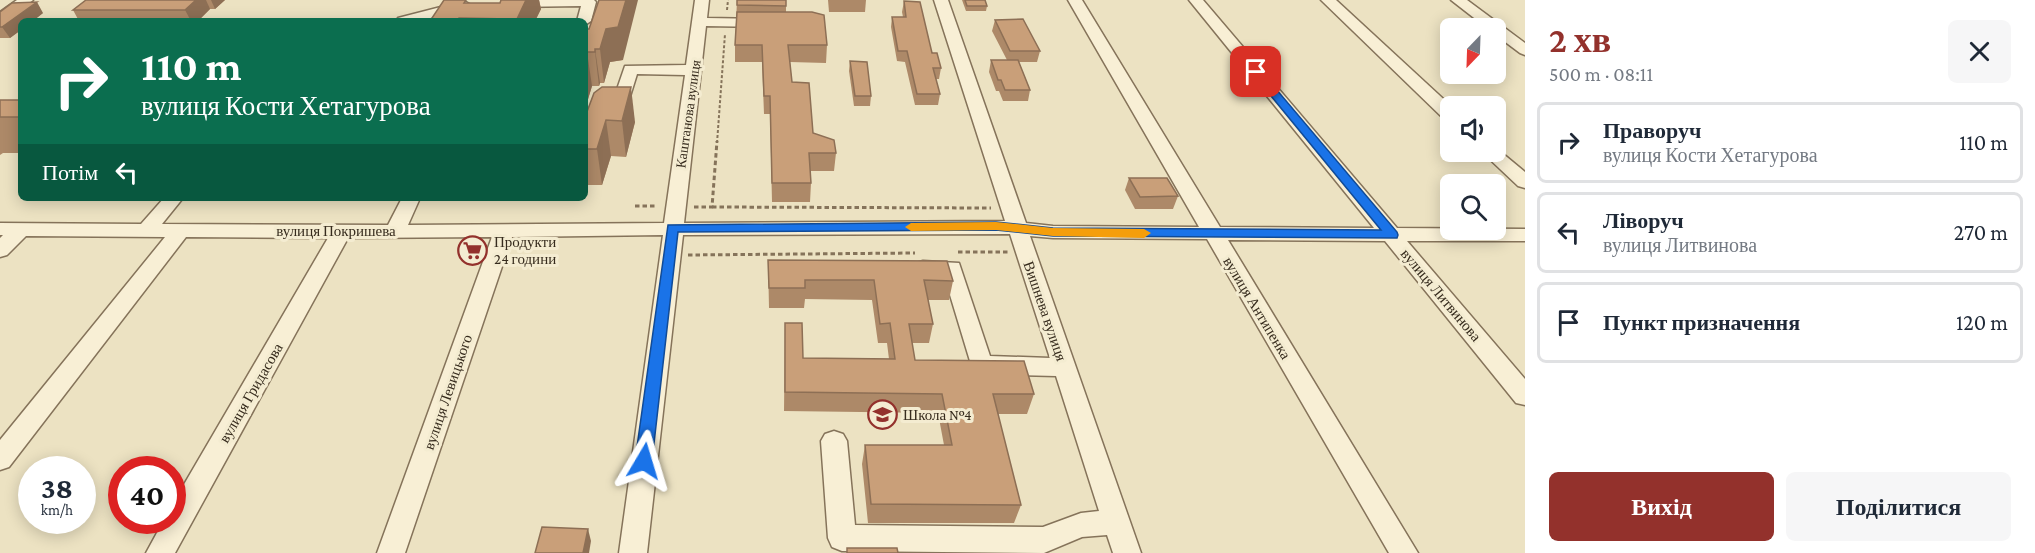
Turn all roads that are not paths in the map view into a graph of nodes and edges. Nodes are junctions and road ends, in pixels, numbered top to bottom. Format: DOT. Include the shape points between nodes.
graph roads {
  1 [pos="26,0"];
  2 [pos="702,0"];
  3 [pos="941,0"];
  4 [pos="1075,0"];
  5 [pos="1196,0"];
  6 [pos="1328,0"];
  7 [pos="1458,0"];
  8 [pos="476,4"];
  9 [pos="504,6"];
  10 [pos="3,15"];
  11 [pos="415,18"];
  12 [pos="585,18"];
  13 [pos="699,22"];
  14 [pos="780,23"];
  15 [pos="1525,50"];
  16 [pos="694,70"];
  17 [pos="1440,106"];
  18 [pos="588,125"];
  19 [pos="1502,162"];
  20 [pos="1525,182"];
  21 [pos="171,201"];
  22 [pos="410,201"];
  23 [pos="674,217"];
  24 [pos="1014,219"];
  25 [pos="10,230"];
  26 [pos="504,230"];
  27 [pos="146,231"];
  28 [pos="180,231"];
  29 [pos="395,231"];
  30 [pos="342,232"];
  31 [pos="1213,234"];
  32 [pos="1392,235"];
  33 [pos="1525,236"];
  34 [pos="0,250"];
  35 [pos="897,268"];
  36 [pos="1064,367"];
  37 [pos="1525,396"];
  38 [pos="834,441"];
  39 [pos="0,459"];
  40 [pos="1116,522"];
  41 [pos="160,553"];
  42 [pos="391,553"];
  43 [pos="633,553"];
  44 [pos="1127,553"];
  45 [pos="1404,553"];
  1 -- 10 [label="street"];
  2 -- 13 [label="street, Каштанова вулиця"];
  3 -- 24 [label="street, Вишнева вулиця"];
  4 -- 31 [label="street, вулиця Антипенка"];
  5 -- 32 [label="street, вулиця Литвинова"];
  6 -- 17 [label="street"];
  7 -- 15 [label="street"];
  8 -- 11 [label="street"];
  9 -- 12 [label="street" via="589,2"];
  13 -- 14 [label="street"];
  13 -- 16 [label="street, Каштанова вулиця"];
  16 -- 18 [label="street" via="630,69 622,100"];
  16 -- 23 [label="street, Каштанова вулиця"];
  19 -- 20 [label="street"];
  21 -- 27 [label="street"];
  22 -- 29 [label="street"];
  23 -- 24 [label="street, вулиця Покришева"];
  23 -- 26 [label="street, вулиця Покришева"];
  23 -- 43 [label="street, Каштанова вулиця"];
  24 -- 31 [label="street, вулиця Покришева" via="1053,232"];
  24 -- 36 [label="street, Вишнева вулиця"];
  25 -- 27 [label="street, вулиця Покришева"];
  25 -- 34 [label="street"];
  26 -- 29 [label="street, вулиця Покришева"];
  26 -- 42 [label="street, вулиця Левицького"];
  27 -- 28 [label="street, вулиця Покришева"];
  28 -- 30 [label="street, вулиця Покришева"];
  28 -- 39 [label="street"];
  29 -- 30 [label="street, вулиця Покришева"];
  30 -- 41 [label="street, вулиця Гридасова"];
  31 -- 32 [label="street, вулиця Покришева"];
  31 -- 45 [label="street, вулиця Антипенка"];
  32 -- 33 [label="street, вулиця Покришева"];
  32 -- 37 [label="street, вулиця Литвинова"];
  35 -- 36 [label="street" via="952,268 981,364"];
  36 -- 40 [label="street, Вишнева вулиця"];
  38 -- 40 [label="street" via="842,538 1044,540 1081,525"];
  40 -- 44 [label="street, Вишнева вулиця"];
}
